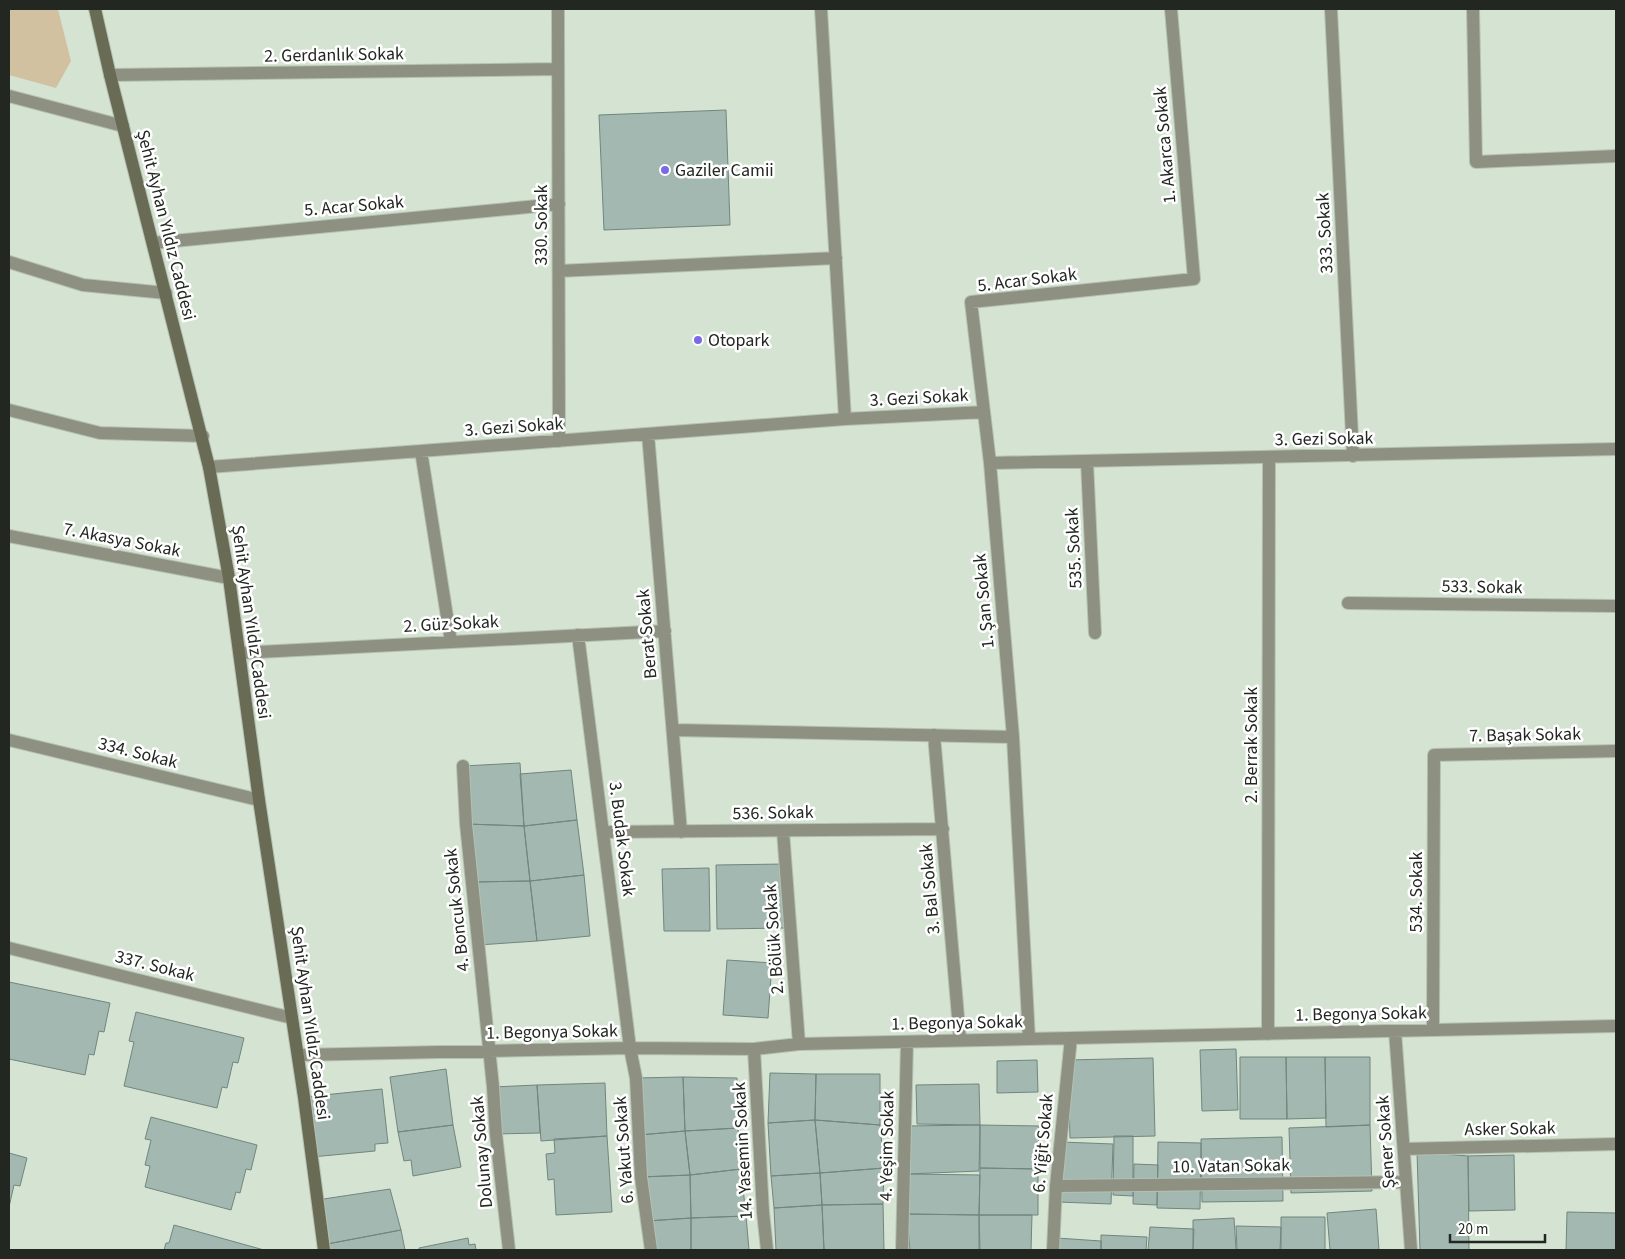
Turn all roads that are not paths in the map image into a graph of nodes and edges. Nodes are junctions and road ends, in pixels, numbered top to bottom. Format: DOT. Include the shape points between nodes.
graph roads {
  1 [pos="95,9"];
  2 [pos="558,9"];
  3 [pos="821,9"];
  4 [pos="1171,9"];
  5 [pos="1331,9"];
  6 [pos="1473,9"];
  7 [pos="558,69"];
  8 [pos="110,75"];
  9 [pos="9,96"];
  10 [pos="123,126"];
  11 [pos="1616,156"];
  12 [pos="559,204"];
  13 [pos="153,243"];
  14 [pos="836,258"];
  15 [pos="9,262"];
  16 [pos="559,271"];
  17 [pos="1194,279"];
  18 [pos="166,293"];
  19 [pos="9,410"];
  20 [pos="984,412"];
  21 [pos="845,419"];
  22 [pos="648,434"];
  23 [pos="203,436"];
  24 [pos="560,441"];
  25 [pos="1616,449"];
  26 [pos="421,451"];
  27 [pos="1353,456"];
  28 [pos="1269,457"];
  29 [pos="1087,462"];
  30 [pos="990,463"];
  31 [pos="209,467"];
  32 [pos="9,536"];
  33 [pos="229,578"];
  34 [pos="1348,603"];
  35 [pos="1616,606"];
  36 [pos="665,632"];
  37 [pos="1095,633"];
  38 [pos="578,635"];
  39 [pos="451,642"];
  40 [pos="240,653"];
  41 [pos="673,730"];
  42 [pos="934,735"];
  43 [pos="1013,737"];
  44 [pos="9,740"];
  45 [pos="1616,751"];
  46 [pos="1434,755"];
  47 [pos="463,766"];
  48 [pos="259,800"];
  49 [pos="943,829"];
  50 [pos="783,831"];
  51 [pos="603,832"];
  52 [pos="681,832"];
  53 [pos="9,948"];
  54 [pos="292,1018"];
  55 [pos="1616,1026"];
  56 [pos="1433,1030"];
  57 [pos="1395,1031"];
  58 [pos="1268,1034"];
  59 [pos="1071,1038"];
  60 [pos="1029,1039"];
  61 [pos="960,1040"];
  62 [pos="907,1042"];
  63 [pos="799,1044"];
  64 [pos="630,1048"];
  65 [pos="754,1049"];
  66 [pos="489,1051"];
  67 [pos="298,1055"];
  68 [pos="1616,1144"];
  69 [pos="1404,1149"];
  70 [pos="1406,1182"];
  71 [pos="1056,1186"];
  72 [pos="324,1250"];
  73 [pos="509,1250"];
  74 [pos="651,1250"];
  75 [pos="767,1250"];
  76 [pos="902,1250"];
  77 [pos="1053,1250"];
  78 [pos="1411,1250"];
  1 -- 8 [label="main road, Şehit Ayhan Yıldız Caddesi"];
  2 -- 7 [label="street, 330. Sokak"];
  3 -- 14 [label="street"];
  4 -- 17 [label="street, 1. Akarca Sokak"];
  5 -- 27 [label="street, 333. Sokak"];
  6 -- 11 [label="street" via="1476,162"];
  7 -- 8 [label="street, 2. Gerdanlık Sokak"];
  7 -- 12 [label="street, 330. Sokak"];
  8 -- 10 [label="main road, Şehit Ayhan Yıldız Caddesi"];
  9 -- 10 [label="street"];
  10 -- 13 [label="main road, Şehit Ayhan Yıldız Caddesi"];
  12 -- 13 [label="street, 5. Acar Sokak"];
  12 -- 16 [label="street, 330. Sokak"];
  13 -- 18 [label="main road, Şehit Ayhan Yıldız Caddesi"];
  14 -- 16 [label="street"];
  14 -- 21 [label="street"];
  15 -- 18 [label="street" via="83,285"];
  16 -- 24 [label="street, 330. Sokak"];
  17 -- 20 [label="street, 5. Acar Sokak" via="971,302"];
  18 -- 23 [label="main road, Şehit Ayhan Yıldız Caddesi"];
  19 -- 23 [label="street" via="100,433"];
  20 -- 21 [label="street, 3. Gezi Sokak"];
  20 -- 30 [label="street, 3. Gezi Sokak"];
  21 -- 22 [label="street, 3. Gezi Sokak"];
  22 -- 24 [label="street, 3. Gezi Sokak"];
  22 -- 36 [label="street, Berat Sokak"];
  23 -- 31 [label="main road, Şehit Ayhan Yıldız Caddesi"];
  24 -- 26 [label="street, 3. Gezi Sokak"];
  25 -- 27 [label="street, 3. Gezi Sokak"];
  26 -- 31 [label="street, 3. Gezi Sokak"];
  26 -- 39 [label="street"];
  27 -- 28 [label="street, 3. Gezi Sokak"];
  28 -- 29 [label="street, 3. Gezi Sokak"];
  28 -- 58 [label="street, 2. Berrak Sokak"];
  29 -- 30 [label="street, 3. Gezi Sokak"];
  29 -- 37 [label="street, 535. Sokak"];
  30 -- 43 [label="street, 1. Şan Sokak"];
  31 -- 33 [label="main road, Şehit Ayhan Yıldız Caddesi"];
  32 -- 33 [label="street, 7. Akasya Sokak"];
  33 -- 40 [label="main road, Şehit Ayhan Yıldız Caddesi"];
  34 -- 35 [label="street, 533. Sokak"];
  36 -- 38 [label="street, 2. Güz Sokak"];
  36 -- 41 [label="street, Berat Sokak"];
  38 -- 39 [label="street, 2. Güz Sokak"];
  38 -- 51 [label="street, 3. Budak Sokak"];
  39 -- 40 [label="street, 2. Güz Sokak"];
  40 -- 48 [label="main road, Şehit Ayhan Yıldız Caddesi"];
  41 -- 42 [label="street"];
  41 -- 52 [label="street, Berat Sokak"];
  42 -- 43 [label="street"];
  42 -- 49 [label="street, 3. Bal Sokak"];
  43 -- 60 [label="street, 1. Şan Sokak"];
  44 -- 48 [label="street, 334. Sokak"];
  45 -- 46 [label="street, 7. Başak Sokak"];
  46 -- 56 [label="street, 534. Sokak"];
  47 -- 66 [label="street, 4. Boncuk Sokak"];
  48 -- 54 [label="main road, Şehit Ayhan Yıldız Caddesi"];
  49 -- 50 [label="street, 536. Sokak"];
  49 -- 61 [label="street, 3. Bal Sokak"];
  50 -- 52 [label="street, 536. Sokak"];
  50 -- 63 [label="street, 2. Bölük Sokak"];
  51 -- 52 [label="street, 536. Sokak"];
  51 -- 64 [label="street, 3. Budak Sokak"];
  53 -- 54 [label="street, 337. Sokak"];
  54 -- 67 [label="main road, Şehit Ayhan Yıldız Caddesi"];
  55 -- 56 [label="street, 1. Begonya Sokak"];
  56 -- 57 [label="street, 1. Begonya Sokak"];
  57 -- 58 [label="street, 1. Begonya Sokak"];
  57 -- 69 [label="street, Şener Sokak"];
  58 -- 59 [label="street, 1. Begonya Sokak"];
  59 -- 60 [label="street, 1. Begonya Sokak"];
  59 -- 71 [label="street, 6. Yiğit Sokak"];
  60 -- 61 [label="street, 1. Begonya Sokak"];
  61 -- 62 [label="street, 1. Begonya Sokak"];
  62 -- 63 [label="street, 1. Begonya Sokak"];
  62 -- 76 [label="street, 4. Yeşim Sokak"];
  63 -- 65 [label="street, 1. Begonya Sokak"];
  64 -- 65 [label="street, 1. Begonya Sokak"];
  64 -- 66 [label="street, 1. Begonya Sokak"];
  64 -- 74 [label="street, 6. Yakut Sokak" via="636,1078 641,1177"];
  65 -- 75 [label="street, 14. Yasemin Sokak"];
  66 -- 67 [label="street, 1. Begonya Sokak"];
  66 -- 73 [label="street, Dolunay Sokak"];
  67 -- 72 [label="main road, Şehit Ayhan Yıldız Caddesi"];
  68 -- 69 [label="street, Asker Sokak"];
  69 -- 70 [label="street, Şener Sokak"];
  70 -- 71 [label="street, 10. Vatan Sokak"];
  70 -- 78 [label="street, Şener Sokak"];
  71 -- 77 [label="street, 6. Yiğit Sokak"];
}
